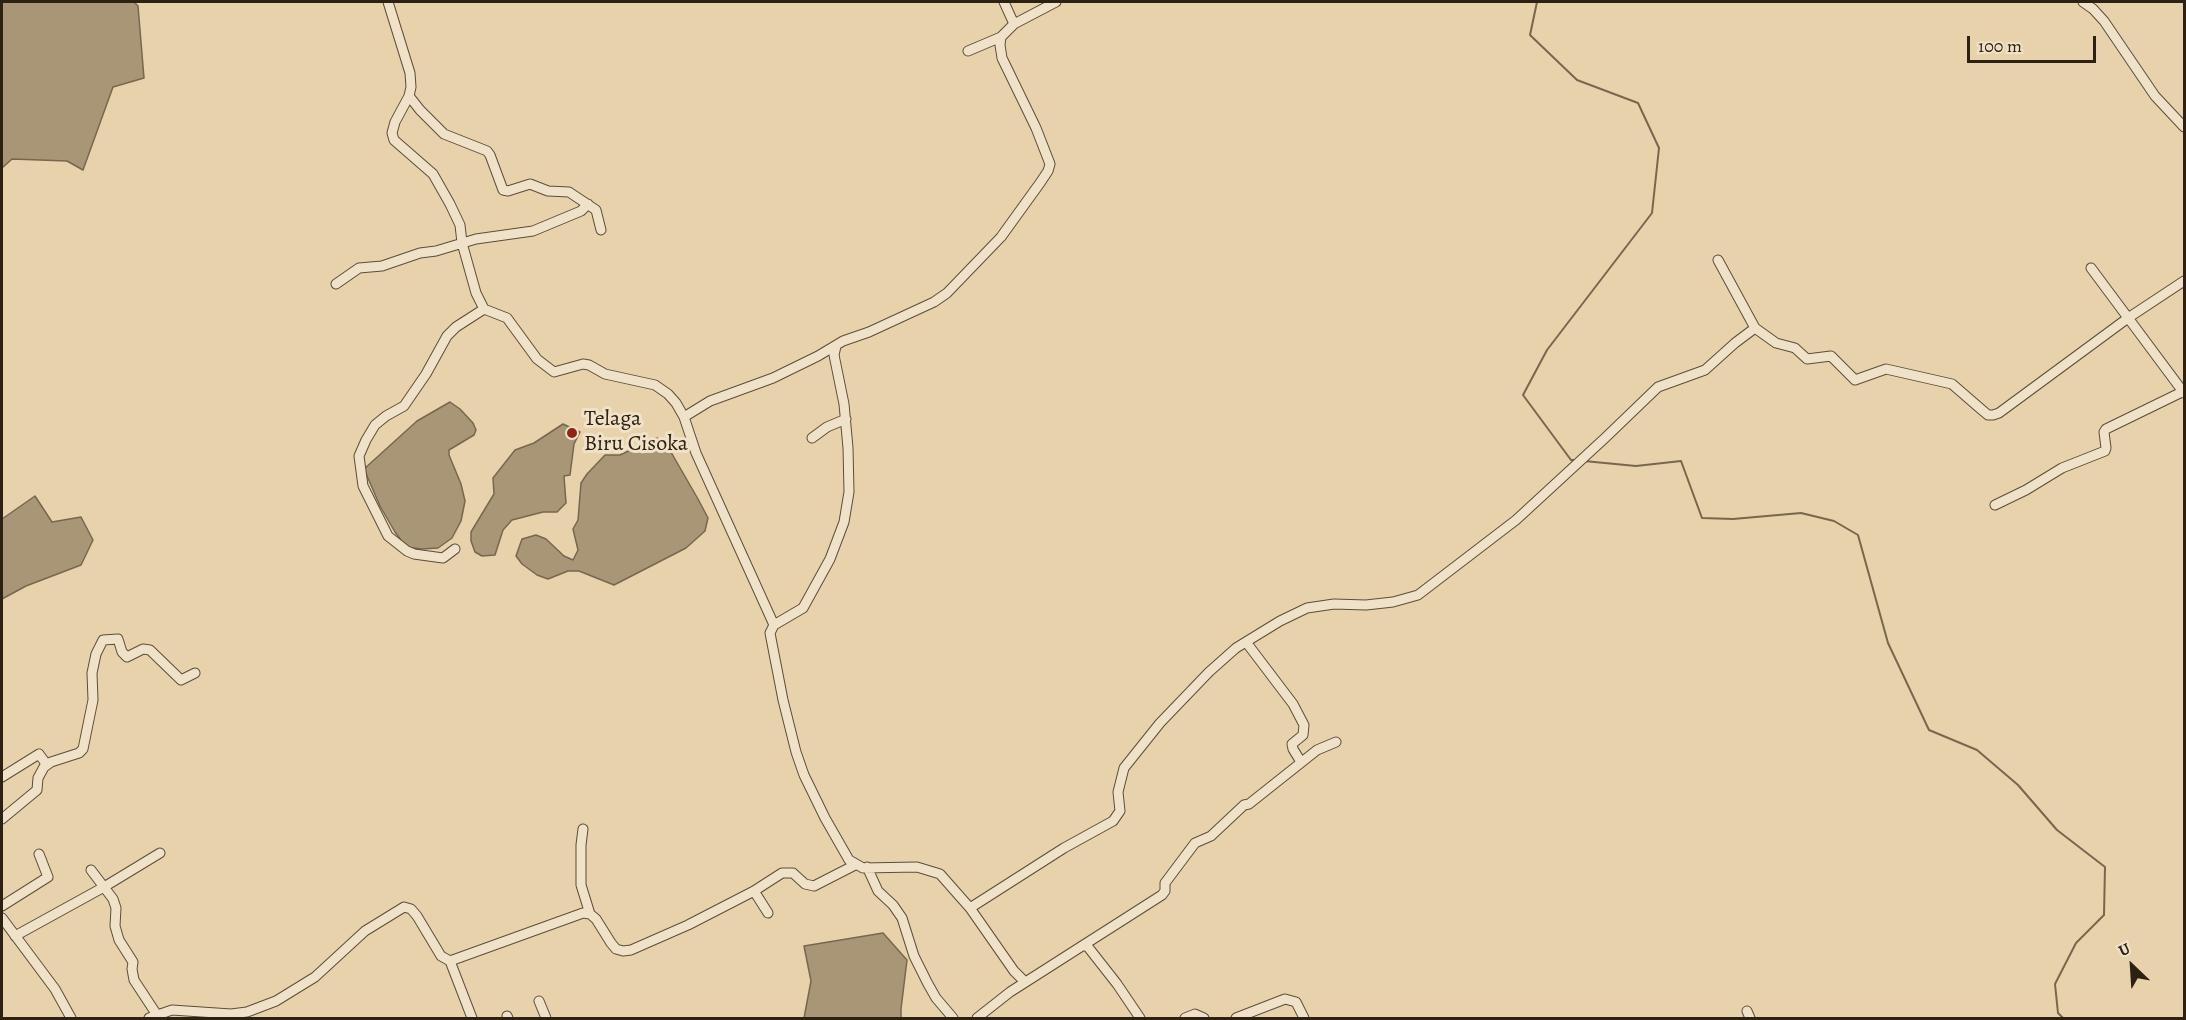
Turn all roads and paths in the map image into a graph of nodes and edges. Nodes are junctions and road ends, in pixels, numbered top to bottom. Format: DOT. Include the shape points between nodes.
graph roads {
  1 [pos="388,2"];
  2 [pos="1004,2"];
  3 [pos="1056,2"];
  4 [pos="2083,2"];
  5 [pos="1014,24"];
  6 [pos="1002,37"];
  7 [pos="968,51"];
  8 [pos="409,96"];
  9 [pos="2184,127"];
  10 [pos="588,204"];
  11 [pos="601,230"];
  12 [pos="462,243"];
  13 [pos="1718,260"];
  14 [pos="2091,268"];
  15 [pos="2184,281"];
  16 [pos="336,284"];
  17 [pos="484,309"];
  18 [pos="2128,318"];
  19 [pos="1755,328"];
  20 [pos="836,346"];
  21 [pos="2184,392"];
  22 [pos="684,417"];
  23 [pos="846,419"];
  24 [pos="812,438"];
  25 [pos="1995,505"];
  26 [pos="455,549"];
  27 [pos="774,625"];
  28 [pos="1246,642"];
  29 [pos="195,673"];
  30 [pos="1336,742"];
  31 [pos="1300,762"];
  32 [pos="47,765"];
  33 [pos="2,777"];
  34 [pos="2,819"];
  35 [pos="583,829"];
  36 [pos="160,853"];
  37 [pos="39,854"];
  38 [pos="855,865"];
  39 [pos="867,867"];
  40 [pos="92,870"];
  41 [pos="104,887"];
  42 [pos="754,891"];
  43 [pos="2,906"];
  44 [pos="970,908"];
  45 [pos="768,913"];
  46 [pos="590,914"];
  47 [pos="2,918"];
  48 [pos="15,936"];
  49 [pos="1085,946"];
  50 [pos="450,961"];
  51 [pos="147,977"];
  52 [pos="131,980"];
  53 [pos="1025,982"];
  54 [pos="539,1001"];
  55 [pos="153,1017"];
  56 [pos="71,1018"];
  57 [pos="472,1018"];
  58 [pos="546,1018"];
  59 [pos="953,1018"];
  60 [pos="977,1018"];
  61 [pos="1140,1018"];
  62 [pos="1185,1018"];
  63 [pos="1204,1018"];
  64 [pos="1236,1018"];
  65 [pos="1304,1018"];
  1 -- 8 [label="street" via="410,73"];
  2 -- 5 [label="street"];
  3 -- 5 [label="street"];
  4 -- 9 [label="street" via="2104,21 2155,96"];
  5 -- 6 [label="street"];
  6 -- 7 [label="street"];
  6 -- 20 [label="street" via="1002,58 1048,155 1048,171 1001,237 946,293 908,315"];
  8 -- 10 [label="street" via="444,134 487,151 505,191 531,184 548,191 569,192"];
  8 -- 12 [label="street" via="394,122 394,140 433,174 460,225"];
  10 -- 11 [label="street" via="596,210"];
  10 -- 12 [label="street" via="571,216 533,231"];
  12 -- 16 [label="street" via="382,266 359,268"];
  12 -- 17 [label="street"];
  13 -- 19 [label="street"];
  14 -- 18 [label="street"];
  15 -- 18 [label="street"];
  17 -- 22 [label="street" via="507,318 537,359 555,372 583,364 605,374 654,386 668,394"];
  17 -- 26 [label="street" via="447,336 404,406 375,425 359,456 363,486 388,536 414,554 443,558"];
  18 -- 19 [label="street" via="1993,415 1988,415 1952,384 1886,369 1855,380 1831,356 1807,359 1795,348 1776,343"];
  18 -- 21 [label="street"];
  19 -- 28 [label="street" via="1705,370 1658,387 1516,520 1418,595 1393,602 1307,608"];
  20 -- 22 [label="street" via="773,378 710,401"];
  20 -- 23 [label="street" via="834,355"];
  21 -- 25 [label="street" via="2106,429 2105,451 2062,468"];
  22 -- 27 [label="street" via="696,453"];
  23 -- 24 [label="street"];
  23 -- 27 [label="street" via="849,492 844,522 830,559 803,608"];
  27 -- 38 [label="street" via="770,633 772,647 796,752 825,818 845,855"];
  28 -- 31 [label="street" via="1305,725 1303,735 1292,744"];
  28 -- 44 [label="street" via="1209,672 1124,768 1118,792 1118,817"];
  29 -- 32 [label="street" via="181,680 150,650 127,657 118,639 103,640 92,673 93,700 85,747 80,753"];
  30 -- 31 [label="street"];
  31 -- 49 [label="street" via="1211,836 1195,843 1165,883 1164,893"];
  32 -- 33 [label="street" via="39,754"];
  32 -- 34 [label="street" via="38,778 37,790"];
  35 -- 46 [label="street" via="581,885"];
  36 -- 41 [label="street"];
  37 -- 43 [label="street" via="48,878"];
  38 -- 39 [label="street"];
  38 -- 42 [label="street" via="814,886 786,872"];
  39 -- 44 [label="street" via="917,867 936,872"];
  39 -- 59 [label="street" via="878,891 902,918 928,984"];
  40 -- 41 [label="street"];
  41 -- 48 [label="street"];
  41 -- 52 [label="street" via="116,908 117,933 123,949 133,962"];
  42 -- 45 [label="street"];
  42 -- 46 [label="street" via="631,950 616,949"];
  44 -- 53 [label="street"];
  46 -- 50 [label="street" via="582,913"];
  47 -- 48 [label="street"];
  48 -- 56 [label="street" via="55,989"];
  49 -- 53 [label="street"];
  49 -- 61 [label="street"];
  50 -- 55 [label="street" via="441,956 417,916 404,907 364,931 315,977 276,1001 247,1012 172,1010"];
  50 -- 57 [label="street"];
  51 -- 52 [label="street"];
  52 -- 55 [label="street"];
  53 -- 60 [label="street"];
  54 -- 58 [label="street"];
  62 -- 63 [label="street" via="1195,1014"];
  64 -- 65 [label="street" via="1285,999 1296,1002"];
}
